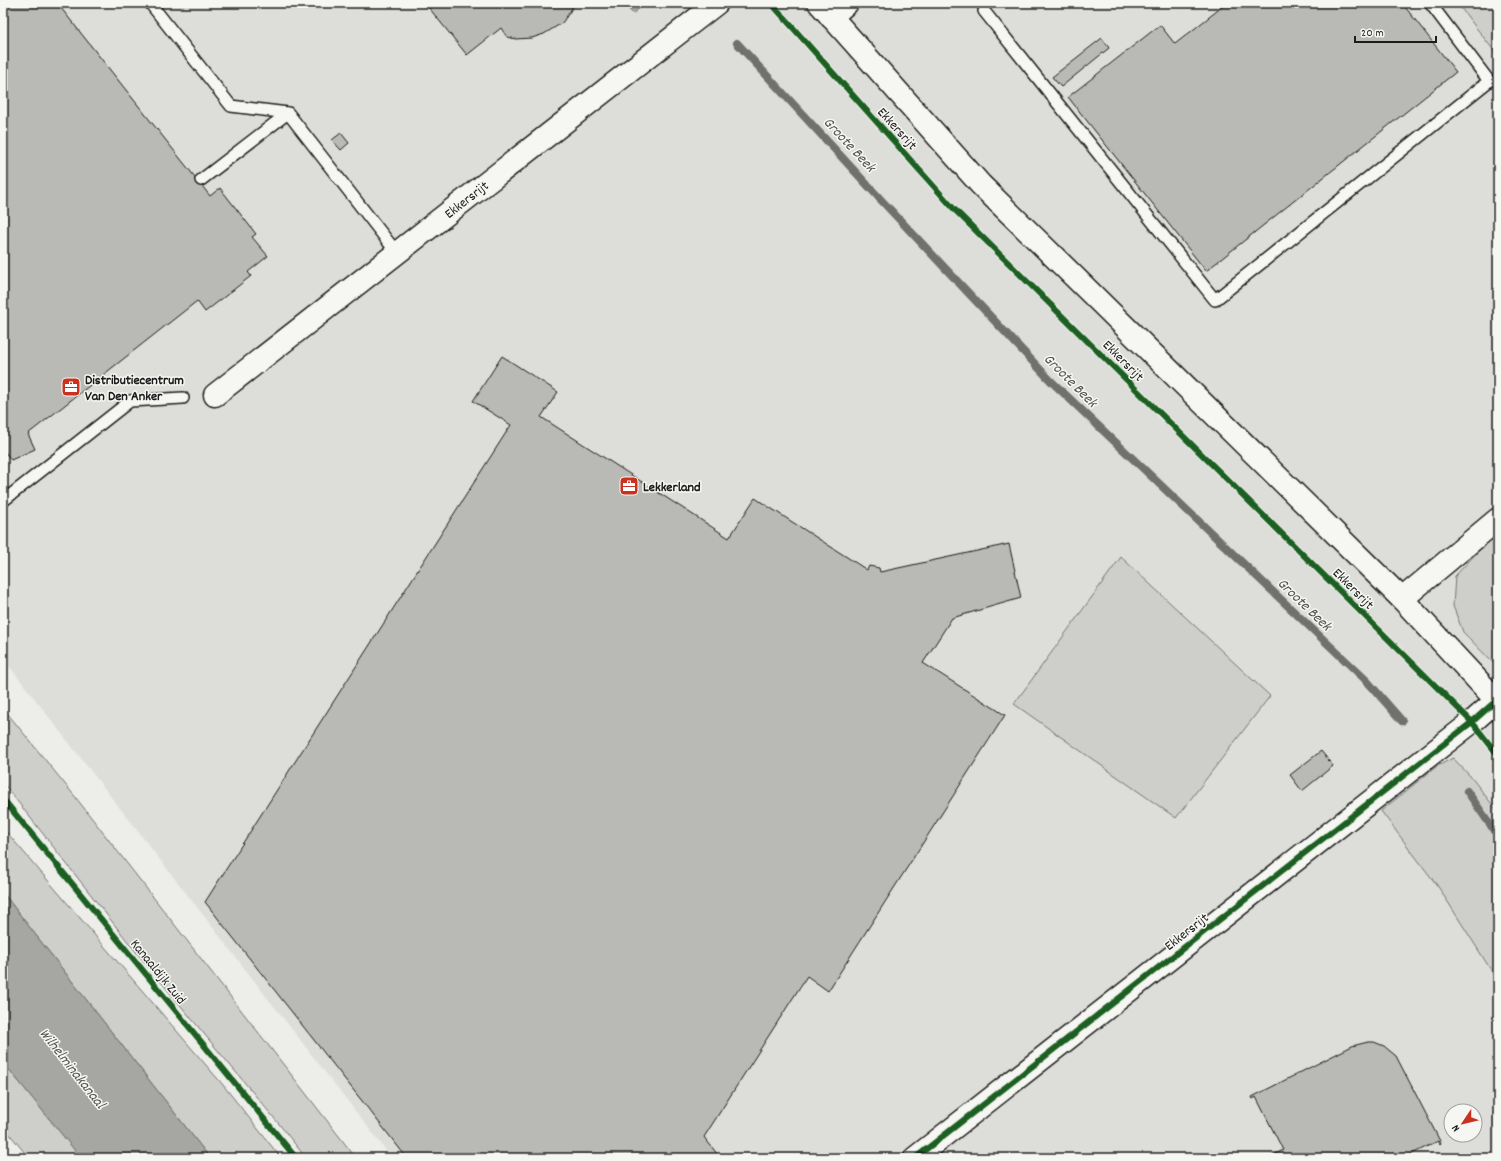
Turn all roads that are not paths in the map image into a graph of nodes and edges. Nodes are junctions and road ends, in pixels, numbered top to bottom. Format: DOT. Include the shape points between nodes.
graph roads {
  1 [pos="150,3"];
  2 [pos="717,3"];
  3 [pos="847,3"];
  4 [pos="1430,3"];
  5 [pos="825,10"];
  6 [pos="984,11"];
  7 [pos="288,113"];
  8 [pos="202,180"];
  9 [pos="397,253"];
  10 [pos="215,395"];
  11 [pos="182,398"];
  12 [pos="3,501"];
  13 [pos="1498,518"];
  14 [pos="1402,599"];
  15 [pos="1497,701"];
  16 [pos="915,1158"];
  1 -- 7 [label="lane" via="232,106"];
  2 -- 9 [label="street, Ekkersrijt"];
  3 -- 5 [label="street"];
  4 -- 6 [label="lane" via="1489,81 1215,300"];
  5 -- 14 [label="street, Ekkersrijt" via="981,185"];
  7 -- 8 [label="lane"];
  7 -- 9 [label="lane"];
  9 -- 10 [label="street, Ekkersrijt"];
  11 -- 12 [label="lane" via="130,401"];
  13 -- 14 [label="street"];
  14 -- 15 [label="street, Ekkersrijt"];
  15 -- 16 [label="street, Ekkersrijt"];
}
